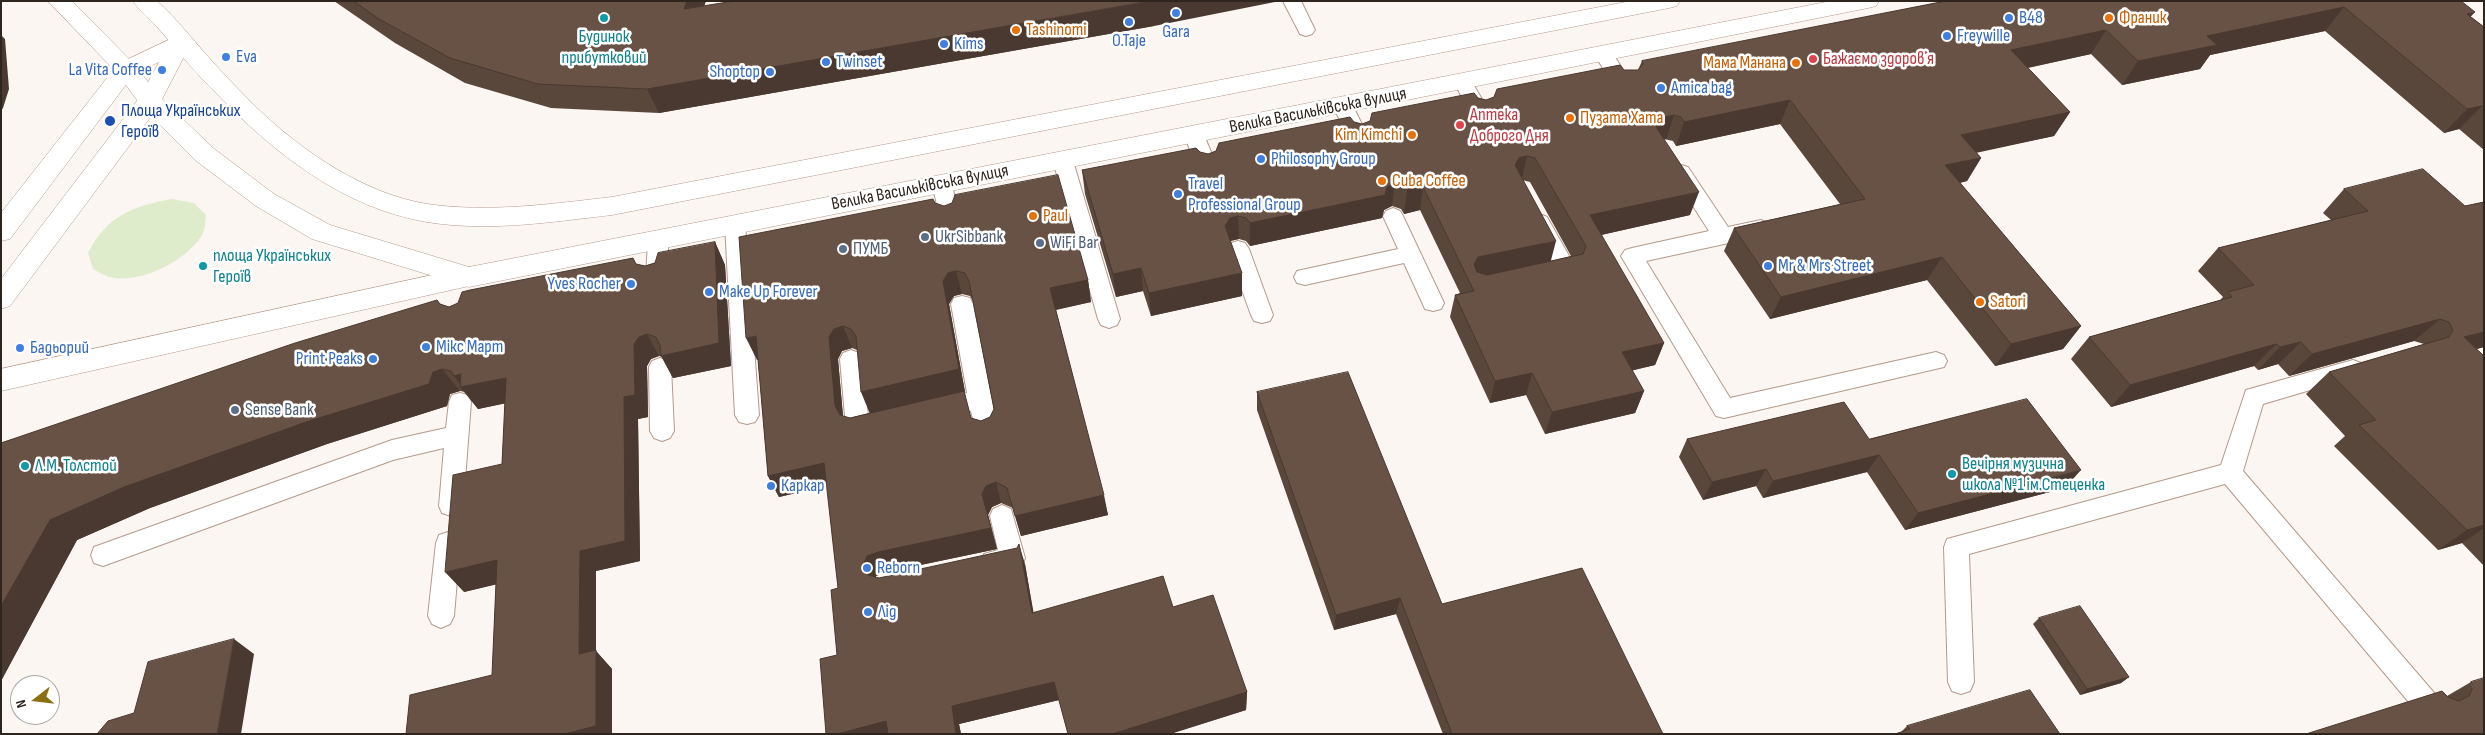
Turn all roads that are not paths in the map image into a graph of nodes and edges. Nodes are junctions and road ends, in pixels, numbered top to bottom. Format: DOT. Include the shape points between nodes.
graph roads {
  1 [pos="58,1"];
  2 [pos="1292,1"];
  3 [pos="1669,1"];
  4 [pos="1868,1"];
  5 [pos="151,3"];
  6 [pos="1306,30"];
  7 [pos="181,41"];
  8 [pos="1604,55"];
  9 [pos="126,69"];
  10 [pos="1463,82"];
  11 [pos="1624,86"];
  12 [pos="150,101"];
  13 [pos="1343,106"];
  14 [pos="1481,115"];
  15 [pos="1194,135"];
  16 [pos="1359,139"];
  17 [pos="1670,156"];
  18 [pos="1063,161"];
  19 [pos="1208,169"];
  20 [pos="942,184"];
  21 [pos="1530,204"];
  22 [pos="1393,216"];
  23 [pos="949,220"];
  24 [pos="735,224"];
  25 [pos="1780,224"];
  26 [pos="1,232"];
  27 [pos="1723,236"];
  28 [pos="658,239"];
  29 [pos="1238,249"];
  30 [pos="1410,254"];
  31 [pos="1305,277"];
  32 [pos="1529,278"];
  33 [pos="657,279"];
  34 [pos="468,289"];
  35 [pos="1,299"];
  36 [pos="1433,303"];
  37 [pos="962,304"];
  38 [pos="1262,315"];
  39 [pos="1109,319"];
  40 [pos="851,359"];
  41 [pos="1936,361"];
  42 [pos="2370,364"];
  43 [pos="660,367"];
  44 [pos="1,380"];
  45 [pos="980,399"];
  46 [pos="460,402"];
  47 [pos="747,415"];
  48 [pos="662,431"];
  49 [pos="986,431"];
  50 [pos="458,435"];
  51 [pos="2230,472"];
  52 [pos="1002,516"];
  53 [pos="104,555"];
  54 [pos="974,566"];
  55 [pos="442,616"];
  56 [pos="1961,682"];
  57 [pos="2427,704"];
  1 -- 9 [label="main road, Велика Васильківська вулиця"];
  2 -- 6 [label="lane"];
  3 -- 7 [label="main road" via="612,206 472,217 426,213 388,203 327,174 270,133"];
  4 -- 8 [label="main road, Велика Васильківська вулиця"];
  5 -- 7 [label="main road"];
  7 -- 9 [label="main road"];
  7 -- 12 [label="main road"];
  8 -- 10 [label="main road, Велика Васильківська вулиця"];
  8 -- 11 [label="lane"];
  9 -- 12 [label="main road, Велика Васильківська вулиця"];
  9 -- 26 [label="main road"];
  10 -- 13 [label="main road, Велика Васильківська вулиця"];
  10 -- 14 [label="lane"];
  12 -- 34 [label="main road, Велика Васильківська вулиця" via="204,154 265,200 321,232"];
  12 -- 35 [label="main road"];
  13 -- 15 [label="main road, Велика Васильківська вулиця"];
  13 -- 16 [label="lane"];
  15 -- 18 [label="main road, Велика Васильківська вулиця"];
  15 -- 19 [label="lane"];
  17 -- 27 [label="lane"];
  18 -- 20 [label="main road, Велика Васильківська вулиця"];
  18 -- 39 [label="lane"];
  20 -- 23 [label="lane"];
  20 -- 24 [label="main road, Велика Васильківська вулиця"];
  21 -- 32 [label="lane" via="1566,270"];
  22 -- 30 [label="lane"];
  24 -- 28 [label="main road, Велика Васильківська вулиця"];
  24 -- 47 [label="lane"];
  25 -- 27 [label="lane"];
  27 -- 41 [label="lane" via="1632,256 1724,409"];
  28 -- 33 [label="lane"];
  28 -- 34 [label="main road, Велика Васильківська вулиця"];
  29 -- 38 [label="lane"];
  30 -- 31 [label="lane"];
  30 -- 36 [label="lane"];
  34 -- 44 [label="main road"];
  37 -- 45 [label="lane"];
  40 -- 45 [label="lane" via="858,428"];
  42 -- 51 [label="lane" via="2254,397"];
  43 -- 48 [label="lane"];
  45 -- 49 [label="lane"];
  46 -- 50 [label="lane"];
  50 -- 53 [label="lane" via="392,450"];
  50 -- 55 [label="lane"];
  51 -- 56 [label="lane" via="1956,547"];
  51 -- 57 [label="lane"];
  52 -- 54 [label="lane" via="1013,558"];
}
